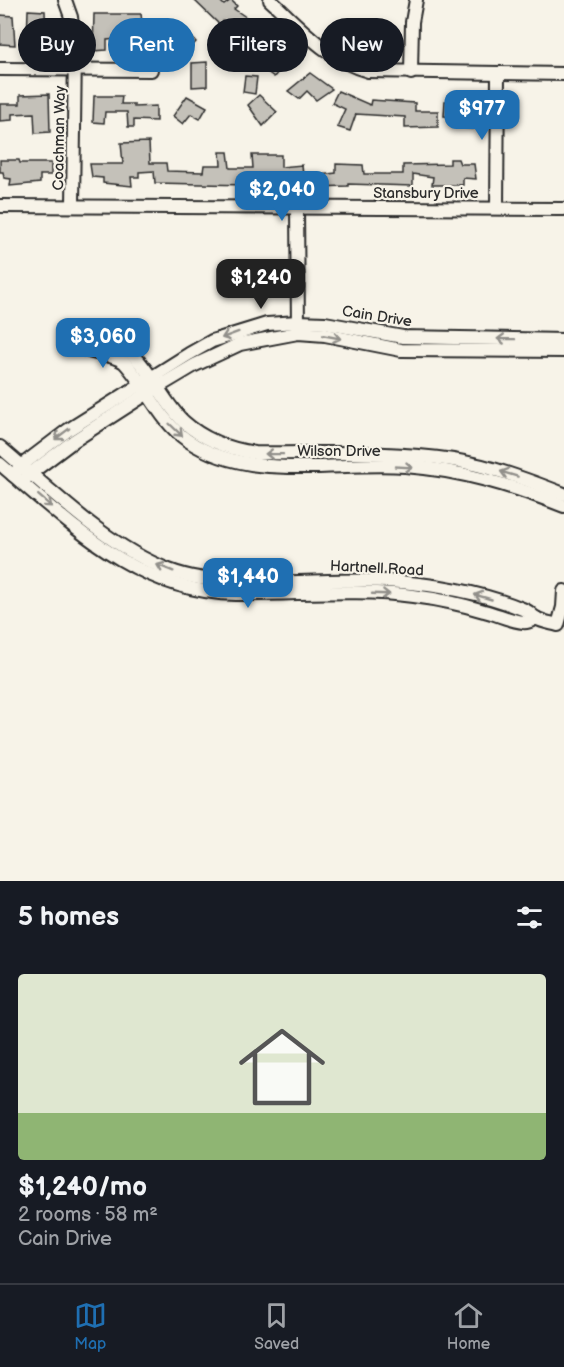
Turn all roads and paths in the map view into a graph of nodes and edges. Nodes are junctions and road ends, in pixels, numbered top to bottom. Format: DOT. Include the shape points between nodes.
graph roads {
  1 [pos="64,0"];
  2 [pos="270,0"];
  3 [pos="416,0"];
  4 [pos="71,18"];
  5 [pos="0,69"];
  6 [pos="18,69"];
  7 [pos="75,72"];
  8 [pos="411,74"];
  9 [pos="498,74"];
  10 [pos="564,74"];
  11 [pos="0,206"];
  12 [pos="73,206"];
  13 [pos="297,207"];
  14 [pos="497,208"];
  15 [pos="564,209"];
  16 [pos="298,327"];
  17 [pos="564,340"];
  18 [pos="75,344"];
  19 [pos="470,344"];
  20 [pos="564,351"];
  21 [pos="149,385"];
  22 [pos="0,447"];
  23 [pos="347,460"];
  24 [pos="0,464"];
  25 [pos="22,474"];
  26 [pos="564,494"];
  27 [pos="564,506"];
  28 [pos="564,591"];
  29 [pos="564,607"];
  1 -- 4 [label="street, Coachman Way"];
  2 -- 8 [label="street" via="349,66"];
  3 -- 8 [label="street"];
  5 -- 6 [label="street"];
  7 -- 12 [label="street, Coachman Way"];
  8 -- 9 [label="street"];
  9 -- 10 [label="street"];
  9 -- 14 [label="street"];
  11 -- 12 [label="street, Stansbury Drive"];
  12 -- 13 [label="street, Stansbury Drive"];
  13 -- 14 [label="street, Stansbury Drive"];
  13 -- 16 [label="street"];
  14 -- 15 [label="street, Stansbury Drive"];
  16 -- 19 [label="street, Cain Drive" via="326,323 403,338"];
  16 -- 21 [label="street, Cain Drive" via="267,324 212,342"];
  17 -- 19 [label="street, Cain Drive, one-way"];
  18 -- 21 [label="street, Wilson Drive" via="116,357"];
  19 -- 20 [label="street, Cain Drive"];
  21 -- 23 [label="street, Wilson Drive" via="169,423 185,438 225,459 251,465"];
  21 -- 25 [label="street, Cain Drive" via="68,430"];
  22 -- 25 [label="street, Hartnell Road"];
  26 -- 23 [label="street, Wilson Drive, one-way" via="456,460 406,454"];
  23 -- 27 [label="street, Wilson Drive, one-way" via="452,472"];
  24 -- 25 [label="street, Hartnell Road"];
  25 -- 29 [label="street, Hartnell Road" via="79,531 116,558 166,582 197,590 416,584 473,594 558,625"];
  28 -- 29 [label="street, Hartnell Road"];
}
